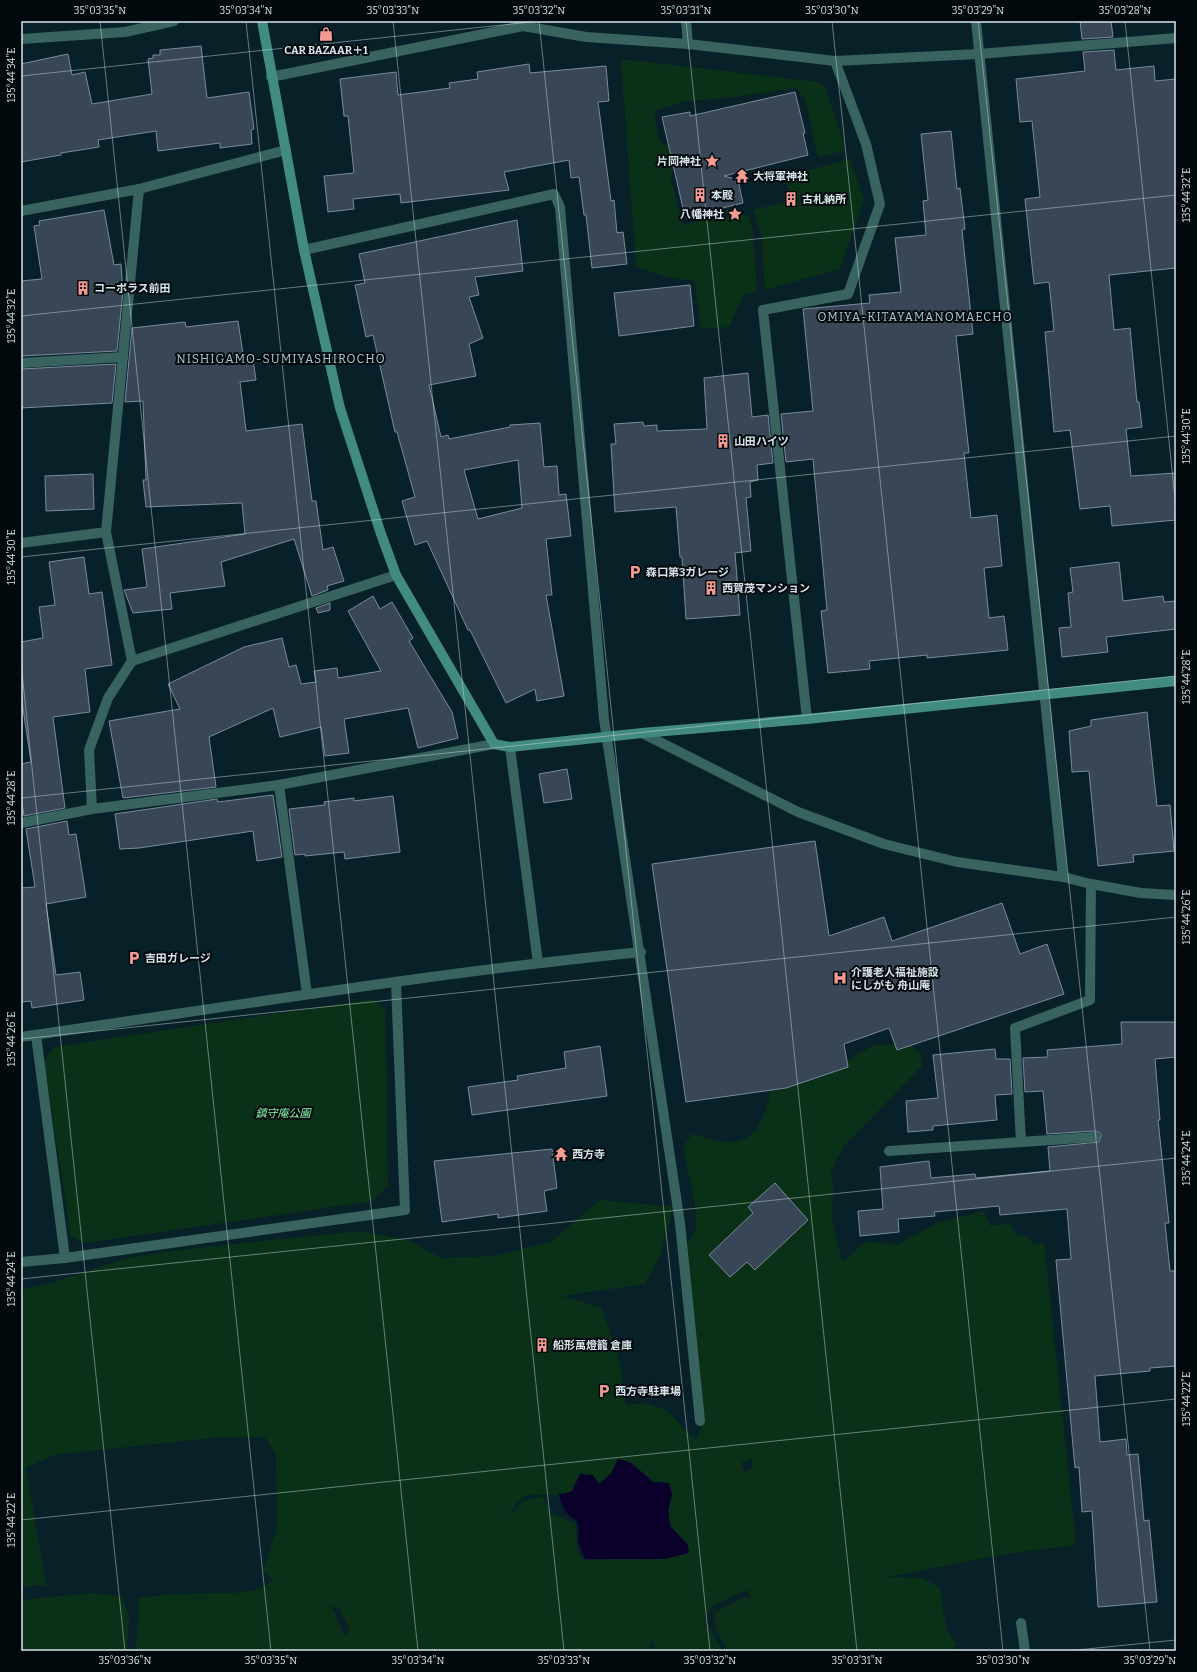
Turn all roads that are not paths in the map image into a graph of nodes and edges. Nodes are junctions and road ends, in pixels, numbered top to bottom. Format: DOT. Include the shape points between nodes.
graph roads {
  1 [pos="174,21"];
  2 [pos="262,21"];
  3 [pos="686,21"];
  4 [pos="976,21"];
  5 [pos="523,24"];
  6 [pos="21,38"];
  7 [pos="1176,38"];
  8 [pos="688,44"];
  9 [pos="979,54"];
  10 [pos="835,61"];
  11 [pos="271,77"];
  12 [pos="286,150"];
  13 [pos="139,189"];
  14 [pos="21,211"];
  15 [pos="304,250"];
  16 [pos="123,357"];
  17 [pos="21,363"];
  18 [pos="106,532"];
  19 [pos="21,543"];
  20 [pos="396,575"];
  21 [pos="132,661"];
  22 [pos="1176,681"];
  23 [pos="1045,695"];
  24 [pos="807,719"];
  25 [pos="642,733"];
  26 [pos="608,737"];
  27 [pos="494,744"];
  28 [pos="510,747"];
  29 [pos="279,785"];
  30 [pos="92,809"];
  31 [pos="21,823"];
  32 [pos="1063,877"];
  33 [pos="1091,884"];
  34 [pos="1176,895"];
  35 [pos="641,952"];
  36 [pos="538,963"];
  37 [pos="396,982"];
  38 [pos="307,994"];
  39 [pos="36,1035"];
  40 [pos="21,1037"];
  41 [pos="1096,1137"];
  42 [pos="1021,1142"];
  43 [pos="889,1151"];
  44 [pos="64,1258"];
  45 [pos="21,1262"];
  46 [pos="700,1421"];
  47 [pos="1021,1623"];
  48 [pos="1025,1651"];
  1 -- 6 [label="street" via="125,32"];
  2 -- 11 [label="street"];
  3 -- 8 [label="street"];
  4 -- 9 [label="street"];
  5 -- 8 [label="street" via="586,37"];
  5 -- 11 [label="street"];
  7 -- 9 [label="street"];
  8 -- 10 [label="street"];
  9 -- 10 [label="street"];
  9 -- 23 [label="street"];
  10 -- 24 [label="street" via="866,144 880,204 848,294 763,310"];
  11 -- 12 [label="street"];
  12 -- 13 [label="street"];
  12 -- 15 [label="street"];
  13 -- 14 [label="street"];
  13 -- 16 [label="street"];
  15 -- 20 [label="street" via="340,408"];
  15 -- 26 [label="street" via="554,194 560,207 604,719"];
  16 -- 17 [label="street"];
  16 -- 18 [label="street"];
  18 -- 19 [label="street"];
  18 -- 21 [label="street"];
  20 -- 21 [label="street"];
  20 -- 27 [label="street"];
  21 -- 30 [label="street" via="108,698 89,750"];
  22 -- 23 [label="street"];
  23 -- 24 [label="street"];
  23 -- 32 [label="street"];
  24 -- 25 [label="street"];
  25 -- 26 [label="street"];
  25 -- 32 [label="street" via="798,812 884,844 957,862"];
  26 -- 28 [label="street"];
  26 -- 35 [label="street"];
  27 -- 28 [label="street"];
  27 -- 29 [label="street"];
  28 -- 36 [label="street"];
  29 -- 30 [label="street"];
  29 -- 38 [label="street"];
  30 -- 31 [label="street"];
  32 -- 33 [label="street"];
  33 -- 34 [label="street" via="1141,893"];
  33 -- 42 [label="street" via="1090,1000 1016,1028"];
  35 -- 36 [label="street"];
  35 -- 46 [label="street" via="680,1223"];
  36 -- 37 [label="street"];
  37 -- 38 [label="street"];
  37 -- 44 [label="street" via="405,1210"];
  38 -- 39 [label="street"];
  39 -- 40 [label="street"];
  39 -- 44 [label="street"];
  41 -- 42 [label="street"];
  42 -- 43 [label="street"];
  44 -- 45 [label="street"];
  47 -- 48 [label="street"];
}
